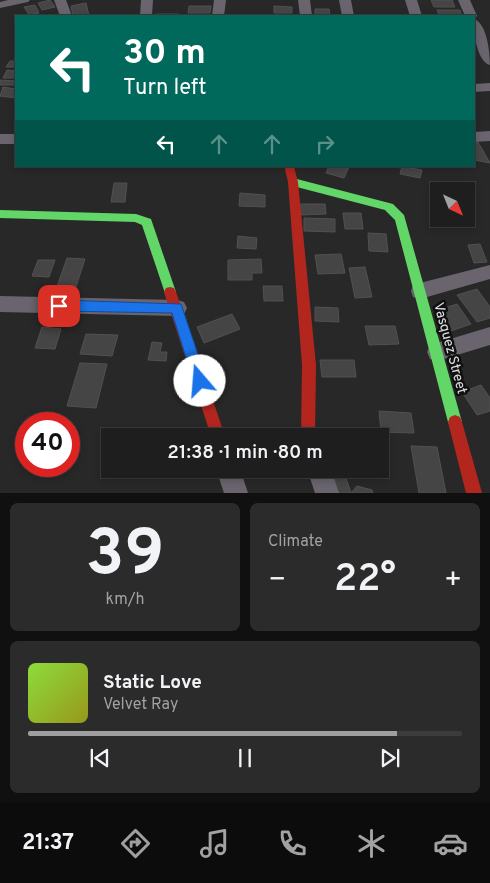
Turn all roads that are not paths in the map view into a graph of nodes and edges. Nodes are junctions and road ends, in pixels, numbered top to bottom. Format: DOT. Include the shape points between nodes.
graph roads {
  1 [pos="24,0"];
  2 [pos="60,0"];
  3 [pos="147,0"];
  4 [pos="220,0"];
  5 [pos="304,0"];
  6 [pos="344,0"];
  7 [pos="410,0"];
  8 [pos="464,0"];
  9 [pos="0,6"];
  10 [pos="66,15"];
  11 [pos="146,15"];
  12 [pos="218,15"];
  13 [pos="306,15"];
  14 [pos="348,15"];
  15 [pos="416,15"];
  16 [pos="471,15"];
  17 [pos="475,25"];
  18 [pos="490,59"];
  19 [pos="490,87"];
  20 [pos="475,88"];
  21 [pos="490,136"];
  22 [pos="475,138"];
  23 [pos="289,167"];
  24 [pos="293,182"];
  25 [pos="0,214"];
  26 [pos="490,272"];
  27 [pos="420,291"];
  28 [pos="0,304"];
  29 [pos="177,308"];
  30 [pos="490,336"];
  31 [pos="437,352"];
  32 [pos="215,428"];
  33 [pos="308,428"];
  34 [pos="231,478"];
  35 [pos="322,478"];
  36 [pos="236,493"];
  37 [pos="327,493"];
  38 [pos="474,493"];
  1 -- 9 [label="street"];
  2 -- 10 [label="street"];
  3 -- 11 [label="street"];
  4 -- 12 [label="street"];
  5 -- 13 [label="street"];
  6 -- 14 [label="street"];
  7 -- 15 [label="street"];
  8 -- 16 [label="street"];
  17 -- 18 [label="street"];
  19 -- 20 [label="street"];
  21 -- 22 [label="street"];
  23 -- 24 [label="street"];
  24 -- 27 [label="street, Vasquez Street" via="389,207 396,212"];
  24 -- 33 [label="street" via="309,365"];
  25 -- 29 [label="street" via="136,218 147,222"];
  26 -- 27 [label="street"];
  27 -- 31 [label="street, Vasquez Street"];
  28 -- 29 [label="street"];
  29 -- 32 [label="street"];
  30 -- 31 [label="street"];
  31 -- 38 [label="street, Vasquez Street"];
  34 -- 36 [label="street"];
  35 -- 37 [label="street"];
}
